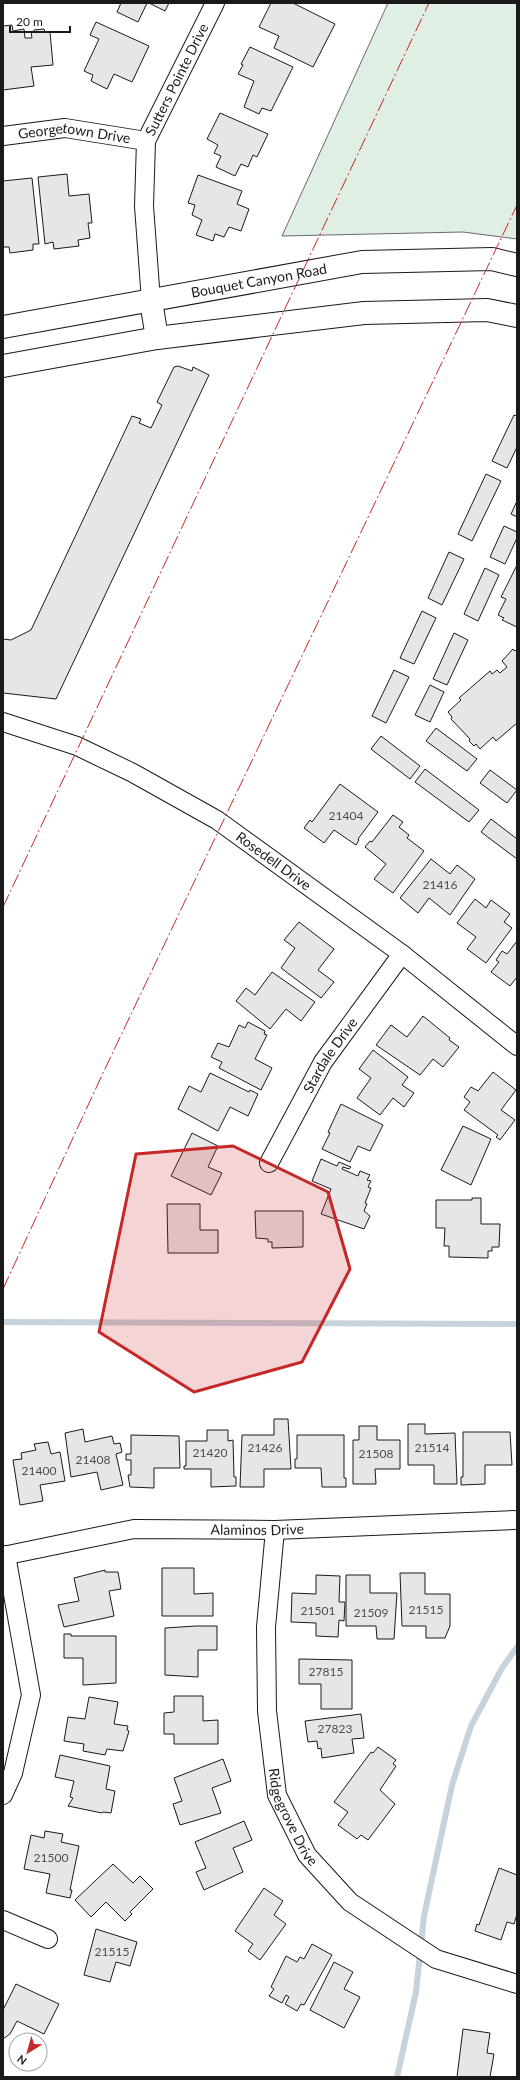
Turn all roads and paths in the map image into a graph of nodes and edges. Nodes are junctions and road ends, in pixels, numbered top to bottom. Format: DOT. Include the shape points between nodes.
graph roads {
  1 [pos="215,3"];
  2 [pos="3,136"];
  3 [pos="146,141"];
  4 [pos="517,265"];
  5 [pos="151,301"];
  6 [pos="517,316"];
  7 [pos="35,322"];
  8 [pos="3,327"];
  9 [pos="157,338"];
  10 [pos="3,340"];
  11 [pos="3,366"];
  12 [pos="3,722"];
  13 [pos="402,954"];
  14 [pos="517,1046"];
  15 [pos="269,1163"];
  16 [pos="514,1520"];
  17 [pos="274,1530"];
  18 [pos="4,1555"];
  19 [pos="3,1795"];
  20 [pos="3,1920"];
  21 [pos="48,1939"];
  22 [pos="517,1984"];
  1 -- 3 [label="street, Sutters Pointe Drive"];
  2 -- 3 [label="street, Georgetown Drive" via="65,128"];
  3 -- 5 [label="street, Sutters Pointe Drive" via="144,206"];
  4 -- 5 [label="main road, Bouquet Canyon Road" via="492,259 362,262"];
  5 -- 7 [label="main road, Bouquet Canyon Road"];
  5 -- 9 [label="main road"];
  6 -- 9 [label="main road" via="487,310 364,312"];
  7 -- 8 [label="main road, Bouquet Canyon Road"];
  7 -- 10 [label="main road"];
  9 -- 11 [label="main road"];
  12 -- 13 [label="street, Rosedell Drive" via="77,746 133,773 217,820"];
  13 -- 14 [label="street, Rosedell Drive"];
  13 -- 15 [label="street, Stardale Drive" via="323,1062"];
  16 -- 17 [label="street, Alaminos Drive"];
  17 -- 18 [label="street, Alaminos Drive" via="134,1529"];
  17 -- 22 [label="street, Ridgegrove Drive" via="266,1626 267,1711 277,1795 307,1855 350,1902 436,1959"];
  18 -- 19 [label="street" via="31,1695 13,1773"];
  20 -- 21 [label="street"];
}
